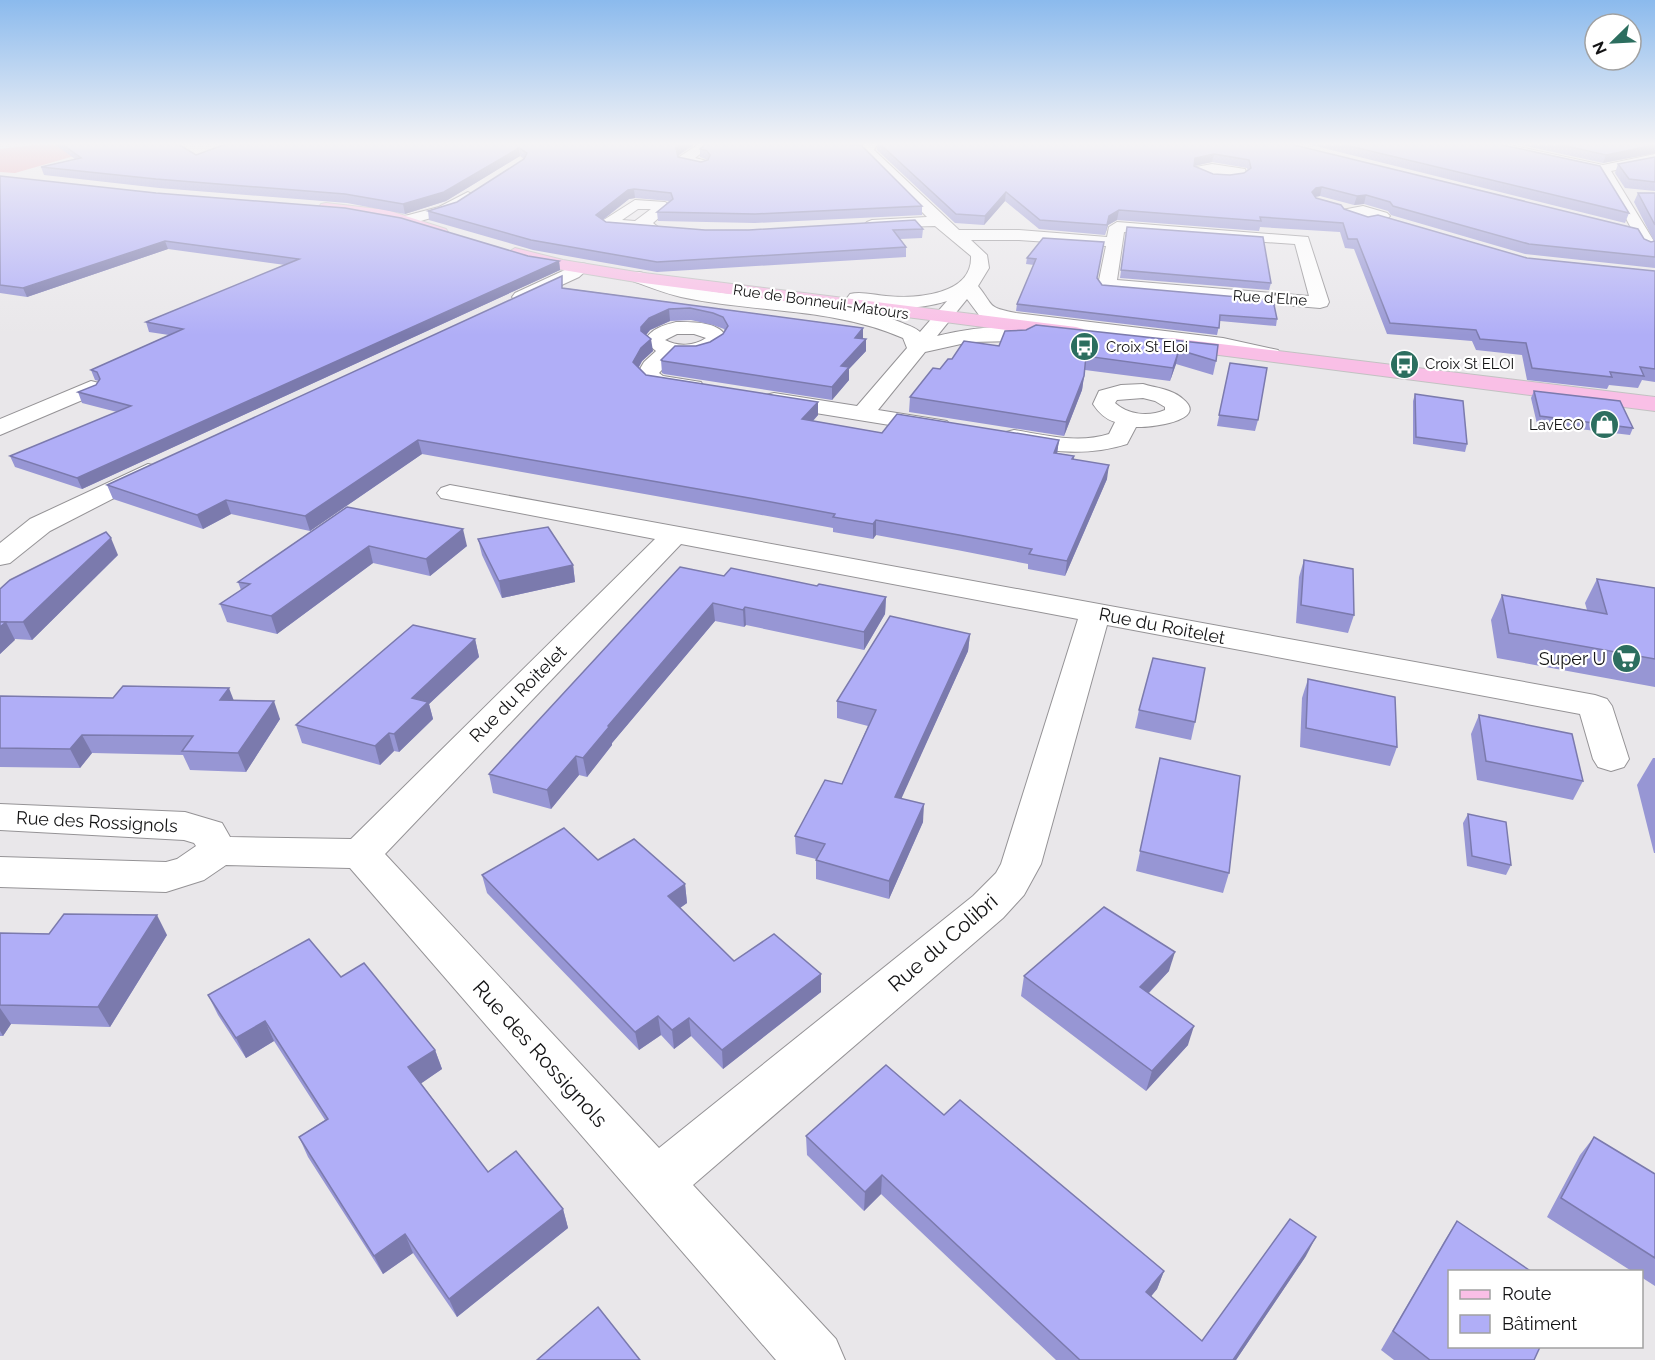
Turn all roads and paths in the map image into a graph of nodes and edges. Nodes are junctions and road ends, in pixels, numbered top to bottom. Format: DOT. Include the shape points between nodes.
graph roads {
  1 [pos="328,207"];
  2 [pos="448,207"];
  3 [pos="925,207"];
  4 [pos="1339,207"];
  5 [pos="1627,207"];
  6 [pos="406,220"];
  7 [pos="939,221"];
  8 [pos="1397,224"];
  9 [pos="639,226"];
  10 [pos="851,226"];
  11 [pos="661,228"];
  12 [pos="1622,229"];
  13 [pos="1641,234"];
  14 [pos="957,235"];
  15 [pos="1019,235"];
  16 [pos="457,237"];
  17 [pos="1114,242"];
  18 [pos="499,249"];
  19 [pos="979,255"];
  20 [pos="1655,258"];
  21 [pos="580,268"];
  22 [pos="639,278"];
  23 [pos="706,286"];
  24 [pos="968,287"];
  25 [pos="502,307"];
  26 [pos="942,319"];
  27 [pos="1066,332"];
  28 [pos="917,348"];
  29 [pos="671,349"];
  30 [pos="1295,359"];
  31 [pos="91,388"];
  32 [pos="713,390"];
  33 [pos="748,396"];
  34 [pos="1653,404"];
  35 [pos="863,414"];
  36 [pos="1129,418"];
  37 [pos="0,428"];
  38 [pos="965,430"];
  39 [pos="988,433"];
  40 [pos="169,462"];
  41 [pos="450,493"];
  42 [pos="675,535"];
  43 [pos="0,557"];
  44 [pos="1095,613"];
  45 [pos="1611,759"];
  46 [pos="0,817"];
  47 [pos="218,851"];
  48 [pos="361,854"];
  49 [pos="0,872"];
  50 [pos="656,1183"];
  51 [pos="814,1360"];
  1 -- 6 [label="main road"];
  2 -- 6 [label="street"];
  3 -- 7 [label="street"];
  4 -- 8 [label="street" via="1366,219"];
  5 -- 13 [label="street"];
  6 -- 16 [label="main road"];
  7 -- 10 [label="street"];
  7 -- 14 [label="street"];
  9 -- 11 [label="street"];
  12 -- 13 [label="street"];
  13 -- 20 [label="street"];
  14 -- 15 [label="street"];
  14 -- 19 [label="street"];
  15 -- 17 [label="street"];
  15 -- 19 [label="street" via="993,242"];
  17 -- 17 [label="street, Rue d'Elne" via="1107,285 1320,302 1302,240 1117,228"];
  18 -- 21 [label="main road, Rue de Bonneuil-Matours"];
  19 -- 24 [label="street" via="980,268"];
  21 -- 22 [label="main road, Rue de Bonneuil-Matours"];
  21 -- 25 [label="street"];
  22 -- 23 [label="main road, Rue de Bonneuil-Matours"];
  22 -- 28 [label="street" via="682,292 851,313 890,323 911,334"];
  23 -- 24 [label="street" via="764,287 889,302 931,300"];
  23 -- 26 [label="main road, Rue de Bonneuil-Matours"];
  24 -- 26 [label="street"];
  24 -- 30 [label="street" via="989,313 1016,319 1223,344"];
  26 -- 27 [label="main road, Rue de Bonneuil-Matours"];
  26 -- 28 [label="street"];
  27 -- 28 [label="street" via="1037,336 980,334"];
  27 -- 30 [label="main road, Rue de Bonneuil-Matours"];
  28 -- 35 [label="street"];
  29 -- 32 [label="street" via="651,366 648,374 656,381"];
  30 -- 34 [label="main road, Rue de Bonneuil-Matours"];
  31 -- 37 [label="street"];
  33 -- 35 [label="street"];
  35 -- 38 [label="street"];
  36 -- 39 [label="street" via="1119,439 1098,447"];
  40 -- 43 [label="street" via="60,513 26,534"];
  41 -- 42 [label="street, Rue du Roitelet"];
  42 -- 44 [label="street, Rue du Roitelet"];
  42 -- 48 [label="street, Rue du Roitelet"];
  44 -- 45 [label="street, Rue du Roitelet" via="1595,706"];
  44 -- 50 [label="street, Rue du Colibri" via="1021,864 1010,884 988,907"];
  46 -- 47 [label="street, Rue des Rossignols" via="185,826 208,833"];
  47 -- 48 [label="street"];
  47 -- 49 [label="street" via="190,870 166,877"];
  48 -- 50 [label="street, Rue des Rossignols"];
  50 -- 51 [label="street, Rue des Rossignols"];
}
